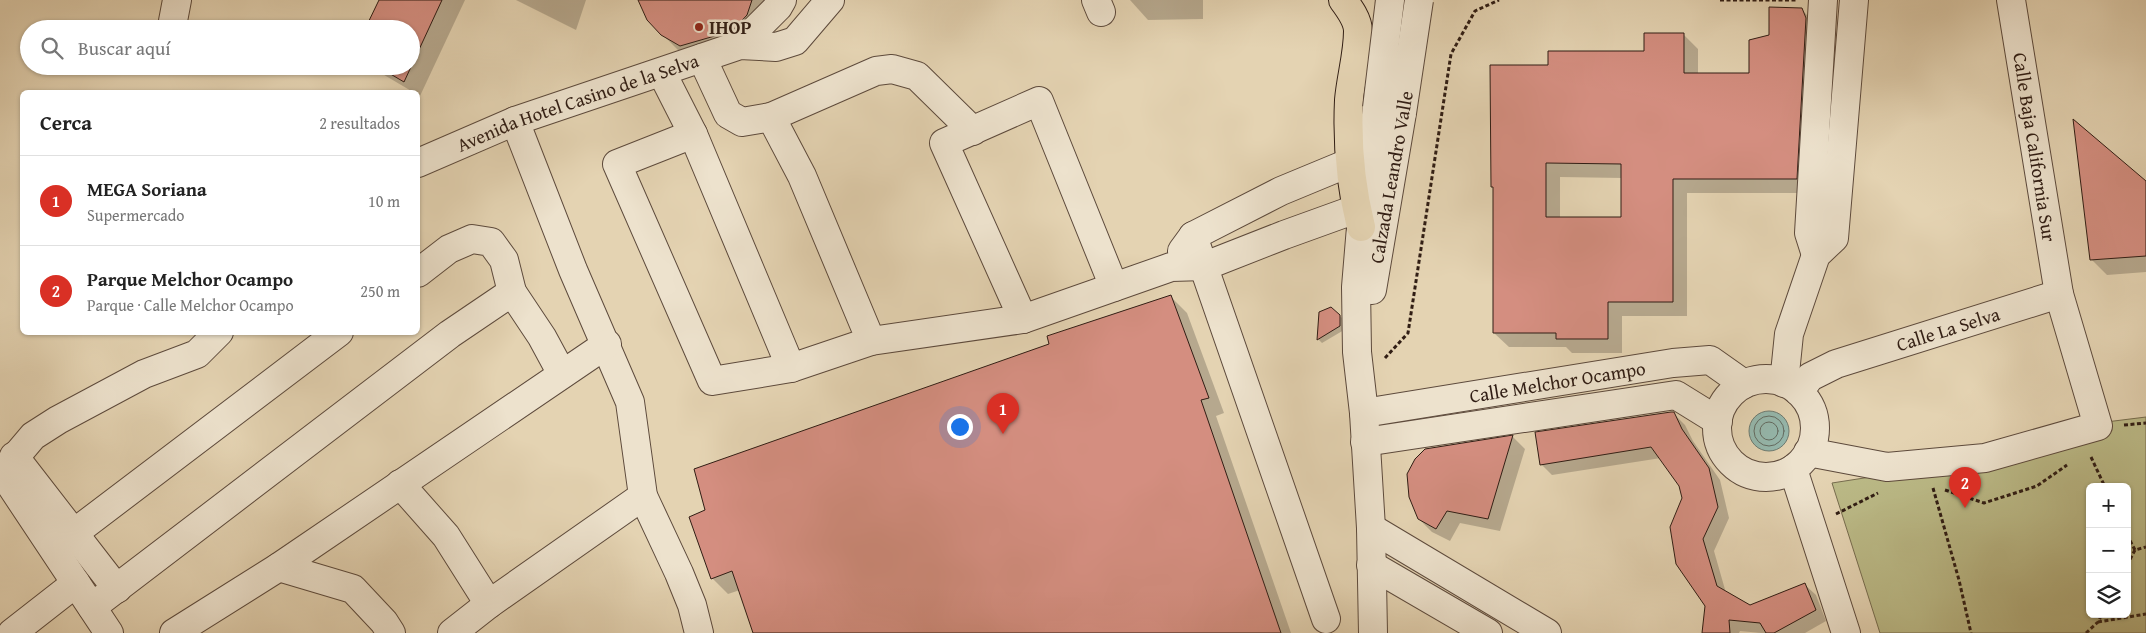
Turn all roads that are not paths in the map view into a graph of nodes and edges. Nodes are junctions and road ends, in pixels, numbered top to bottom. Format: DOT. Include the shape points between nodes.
graph roads {
  1 [pos="782,0"];
  2 [pos="830,0"];
  3 [pos="1343,0"];
  4 [pos="1390,0"];
  5 [pos="1419,0"];
  6 [pos="1823,0"];
  7 [pos="1854,0"];
  8 [pos="2011,0"];
  9 [pos="740,45"];
  10 [pos="702,58"];
  11 [pos="662,73"];
  12 [pos="1390,110"];
  13 [pos="771,117"];
  14 [pos="515,121"];
  15 [pos="973,130"];
  16 [pos="693,134"];
  17 [pos="420,162"];
  18 [pos="1351,162"];
  19 [pos="1358,218"];
  20 [pos="1193,236"];
  21 [pos="1816,255"];
  22 [pos="1205,266"];
  23 [pos="1171,267"];
  24 [pos="420,272"];
  25 [pos="1114,287"];
  26 [pos="512,292"];
  27 [pos="2060,294"];
  28 [pos="1023,319"];
  29 [pos="216,335"];
  30 [pos="335,335"];
  31 [pos="871,341"];
  32 [pos="606,344"];
  33 [pos="1357,352"];
  34 [pos="1836,364"];
  35 [pos="790,368"];
  36 [pos="562,374"];
  37 [pos="1744,384"];
  38 [pos="1791,388"];
  39 [pos="1364,413"];
  40 [pos="1814,416"];
  41 [pos="1718,421"];
  42 [pos="1365,442"];
  43 [pos="1800,460"];
  44 [pos="5,467"];
  45 [pos="400,484"];
  46 [pos="643,496"];
  47 [pos="1371,528"];
  48 [pos="74,533"];
  49 [pos="1371,565"];
  50 [pos="279,567"];
  51 [pos="76,583"];
  52 [pos="118,589"];
  53 [pos="489,604"];
  54 [pos="92,607"];
  55 [pos="1326,619"];
  56 [pos="12,633"];
  57 [pos="109,633"];
  58 [pos="174,633"];
  59 [pos="391,633"];
  60 [pos="452,633"];
  61 [pos="699,633"];
  62 [pos="1373,633"];
  63 [pos="1488,633"];
  64 [pos="1547,633"];
  65 [pos="1846,633"];
  1 -- 9 [label="street, Avenida Hotel Casino de la Selva"];
  2 -- 9 [label="street, Avenida Hotel Casino de la Selva" via="795,41 776,47"];
  3 -- 18 [label="main road" via="1358,29 1349,101"];
  4 -- 12 [label="street, Calzada Leandro Valle, bridge"];
  5 -- 12 [label="street, Calzada Leandro Valle, bridge"];
  6 -- 21 [label="street" via="1809,232"];
  7 -- 21 [label="street" via="1834,238"];
  8 -- 27 [label="street, Calle Baja California Sur"];
  9 -- 10 [label="street, Avenida Hotel Casino de la Selva"];
  10 -- 11 [label="street, Avenida Hotel Casino de la Selva"];
  10 -- 13 [label="street" via="728,114 742,122"];
  11 -- 14 [label="street, Avenida Hotel Casino de la Selva"];
  11 -- 16 [label="street"];
  12 -- 19 [label="street, Calzada Leandro Valle"];
  12 -- 33 [label="street, Calzada Leandro Valle" via="1373,284"];
  13 -- 15 [label="street" via="876,71 892,69 917,76"];
  13 -- 31 [label="street" via="802,176"];
  14 -- 17 [label="street, Avenida Hotel Casino de la Selva"];
  14 -- 32 [label="street" via="573,270"];
  15 -- 25 [label="street" via="1039,102"];
  15 -- 28 [label="street" via="944,143"];
  16 -- 35 [label="street"];
  16 -- 35 [label="street" via="617,164 712,381"];
  18 -- 19 [label="main road"];
  18 -- 20 [label="street" via="1281,192"];
  19 -- 22 [label="street" via="1284,235"];
  19 -- 33 [label="street, Calzada Leandro Valle"];
  20 -- 22 [label="street"];
  20 -- 23 [label="street"];
  21 -- 38 [label="street" via="1789,334"];
  22 -- 23 [label="street"];
  22 -- 55 [label="street"];
  23 -- 25 [label="street"];
  24 -- 26 [label="street" via="449,250 472,239 491,242 504,260"];
  25 -- 28 [label="street"];
  26 -- 36 [label="street"];
  26 -- 52 [label="street" via="450,334"];
  27 -- 34 [label="street, Calle La Selva"];
  27 -- 43 [label="street, Calle Baja California Sur" via="2098,426 1985,458 1887,467"];
  28 -- 31 [label="street"];
  29 -- 44 [label="street" via="197,354 144,374 58,420 33,436"];
  30 -- 48 [label="street"];
  31 -- 35 [label="street"];
  32 -- 36 [label="street"];
  32 -- 46 [label="street" via="630,402"];
  33 -- 39 [label="street, Calzada Leandro Valle"];
  34 -- 38 [label="street, Calle La Selva"];
  34 -- 40 [label="street"];
  36 -- 45 [label="street"];
  37 -- 38 [label="street" via="1767,379"];
  37 -- 39 [label="street, Calle Melchor Ocampo" via="1710,360 1673,363"];
  37 -- 41 [label="street" via="1722,406"];
  38 -- 40 [label="street" via="1808,402"];
  39 -- 42 [label="street, Calzada Leandro Valle"];
  40 -- 43 [label="street" via="1815,431"];
  41 -- 42 [label="street, Calle Melchor Ocampo" via="1676,395"];
  41 -- 43 [label="street" via="1718,437 1723,452 1734,465 1747,473 1763,477 1778,475"];
  42 -- 47 [label="street, Calzada Leandro Valle"];
  43 -- 65 [label="street" via="1812,525"];
  44 -- 48 [label="street"];
  44 -- 51 [label="street"];
  45 -- 50 [label="street"];
  45 -- 53 [label="street" via="446,536"];
  46 -- 53 [label="street"];
  46 -- 61 [label="street" via="692,605"];
  47 -- 49 [label="street, Calzada Leandro Valle"];
  47 -- 64 [label="street"];
  48 -- 52 [label="street"];
  49 -- 62 [label="street, Calzada Leandro Valle"];
  49 -- 63 [label="street"];
  50 -- 58 [label="street"];
  50 -- 59 [label="street" via="353,589"];
  51 -- 54 [label="street"];
  51 -- 56 [label="street"];
  52 -- 54 [label="street"];
  53 -- 60 [label="street"];
  54 -- 57 [label="street"];
}
